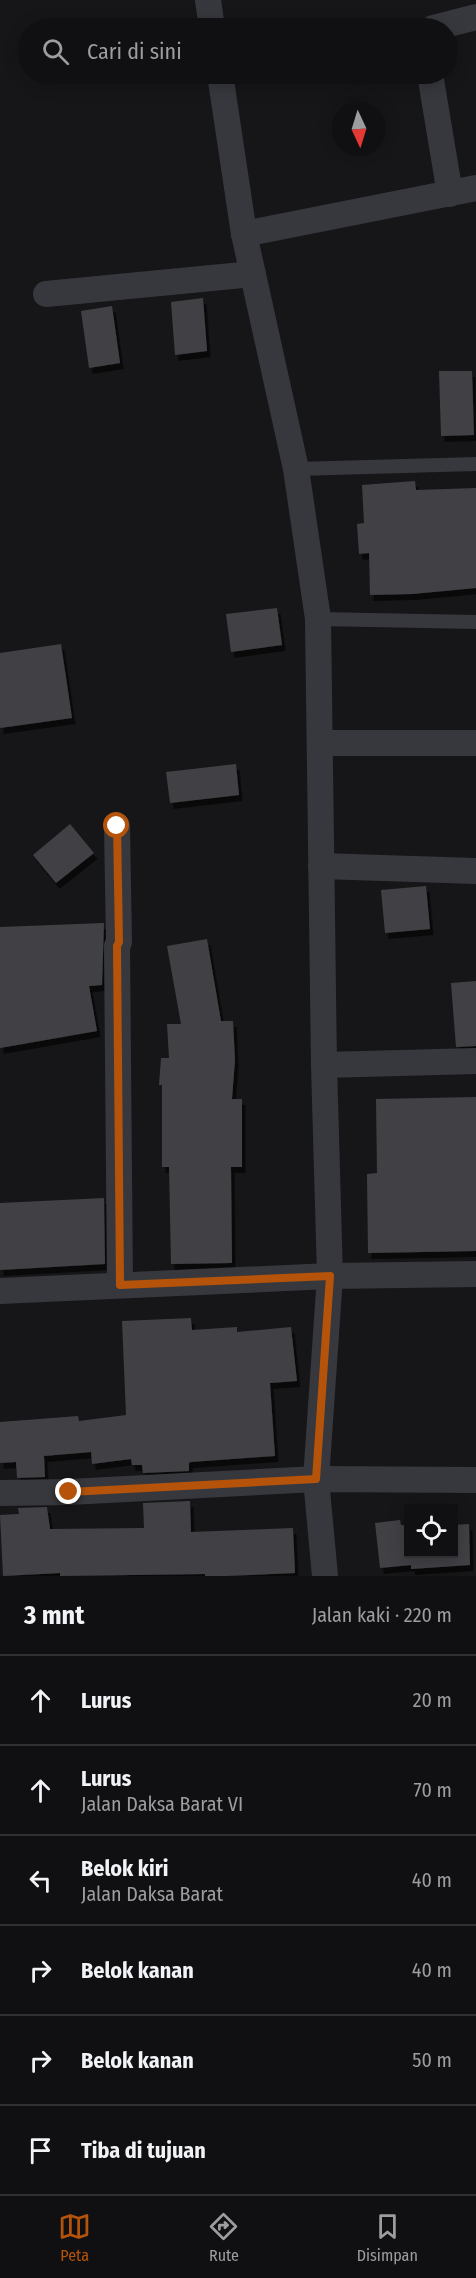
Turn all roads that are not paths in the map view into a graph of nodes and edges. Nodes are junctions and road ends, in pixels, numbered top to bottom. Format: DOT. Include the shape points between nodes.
graph roads {
  1 [pos="208,0"];
  2 [pos="476,17"];
  3 [pos="211,18"];
  4 [pos="458,22"];
  5 [pos="225,84"];
  6 [pos="432,84"];
  7 [pos="476,188"];
  8 [pos="450,194"];
  9 [pos="244,234"];
  10 [pos="254,274"];
  11 [pos="45,294"];
  12 [pos="476,464"];
  13 [pos="296,469"];
  14 [pos="318,619"];
  15 [pos="476,622"];
  16 [pos="320,743"];
  17 [pos="476,743"];
  18 [pos="117,826"];
  19 [pos="321,866"];
  20 [pos="476,871"];
  21 [pos="476,1061"];
  22 [pos="324,1065"];
  23 [pos="476,1274"];
  24 [pos="330,1276"];
  25 [pos="120,1285"];
  26 [pos="0,1291"];
  27 [pos="316,1479"];
  28 [pos="476,1480"];
  29 [pos="0,1493"];
  30 [pos="325,1576"];
  1 -- 3 [label="street"];
  2 -- 4 [label="street"];
  5 -- 9 [label="street"];
  6 -- 8 [label="street"];
  7 -- 8 [label="street"];
  8 -- 9 [label="street"];
  9 -- 10 [label="street"];
  10 -- 11 [label="street"];
  10 -- 13 [label="street"];
  12 -- 13 [label="lane"];
  13 -- 14 [label="street"];
  14 -- 15 [label="lane"];
  14 -- 16 [label="street"];
  16 -- 17 [label="street"];
  16 -- 19 [label="street"];
  18 -- 25 [label="street"];
  19 -- 20 [label="street"];
  19 -- 22 [label="street"];
  21 -- 22 [label="street"];
  22 -- 24 [label="street"];
  23 -- 24 [label="street"];
  24 -- 25 [label="street"];
  24 -- 27 [label="street"];
  25 -- 26 [label="street"];
  27 -- 28 [label="street"];
  27 -- 29 [label="street"];
  27 -- 30 [label="street"];
}
